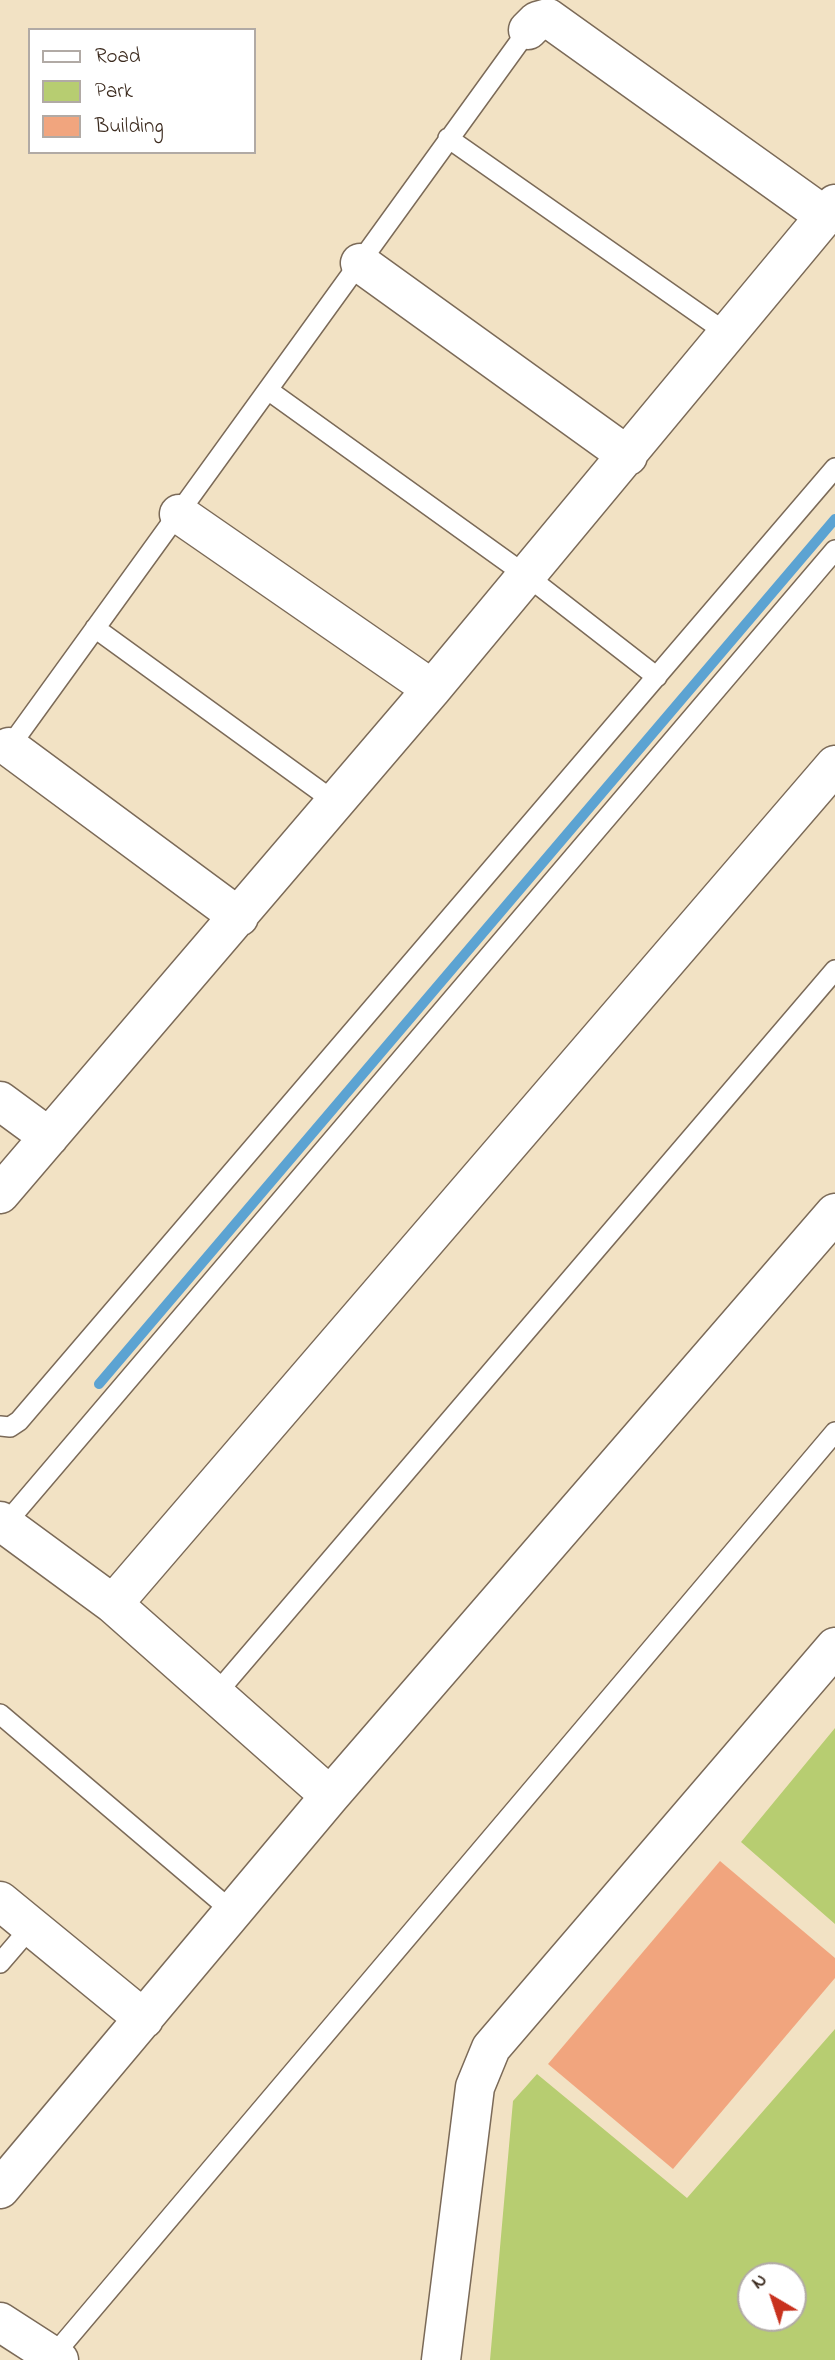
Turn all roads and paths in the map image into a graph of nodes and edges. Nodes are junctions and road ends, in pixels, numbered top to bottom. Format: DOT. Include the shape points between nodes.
graph roads {
  1 [pos="527,30"];
  2 [pos="448,138"];
  3 [pos="830,210"];
  4 [pos="360,263"];
  5 [pos="728,334"];
  6 [pos="268,390"];
  7 [pos="628,456"];
  8 [pos="835,468"];
  9 [pos="179,514"];
  10 [pos="835,550"];
  11 [pos="527,576"];
  12 [pos="95,628"];
  13 [pos="657,677"];
  14 [pos="432,690"];
  15 [pos="5,754"];
  16 [pos="835,765"];
  17 [pos="335,802"];
  18 [pos="239,916"];
  19 [pos="835,970"];
  20 [pos="0,1101"];
  21 [pos="49,1137"];
  22 [pos="0,1194"];
  23 [pos="835,1213"];
  24 [pos="0,1426"];
  25 [pos="835,1432"];
  26 [pos="1,1525"];
  27 [pos="113,1605"];
  28 [pos="835,1647"];
  29 [pos="215,1695"];
  30 [pos="0,1714"];
  31 [pos="330,1796"];
  32 [pos="0,1902"];
  33 [pos="233,1912"];
  34 [pos="31,1927"];
  35 [pos="0,1963"];
  36 [pos="144,2019"];
  37 [pos="0,2189"];
  38 [pos="0,2322"];
  39 [pos="56,2359"];
  40 [pos="441,2360"];
  1 -- 2 [label="lane"];
  1 -- 3 [label="street" via="548,18"];
  2 -- 4 [label="lane"];
  2 -- 5 [label="lane"];
  3 -- 5 [label="street"];
  4 -- 6 [label="lane"];
  4 -- 7 [label="street"];
  5 -- 7 [label="street"];
  6 -- 9 [label="lane"];
  6 -- 11 [label="lane"];
  7 -- 11 [label="street"];
  8 -- 13 [label="lane"];
  9 -- 12 [label="lane"];
  9 -- 14 [label="street"];
  10 -- 26 [label="lane"];
  11 -- 13 [label="lane"];
  11 -- 14 [label="street"];
  12 -- 15 [label="lane"];
  12 -- 17 [label="lane"];
  13 -- 24 [label="lane" via="19,1422"];
  14 -- 17 [label="street"];
  15 -- 18 [label="street"];
  16 -- 27 [label="street"];
  17 -- 18 [label="street"];
  18 -- 21 [label="street"];
  19 -- 29 [label="lane"];
  20 -- 21 [label="street"];
  21 -- 22 [label="street"];
  23 -- 31 [label="street"];
  25 -- 39 [label="lane"];
  26 -- 27 [label="street"];
  27 -- 29 [label="street"];
  28 -- 40 [label="street" via="491,2048 475,2087"];
  29 -- 31 [label="street"];
  30 -- 33 [label="lane"];
  31 -- 33 [label="street"];
  32 -- 34 [label="street"];
  33 -- 36 [label="street"];
  34 -- 35 [label="lane"];
  34 -- 36 [label="street"];
  36 -- 37 [label="street"];
  38 -- 39 [label="street"];
}
